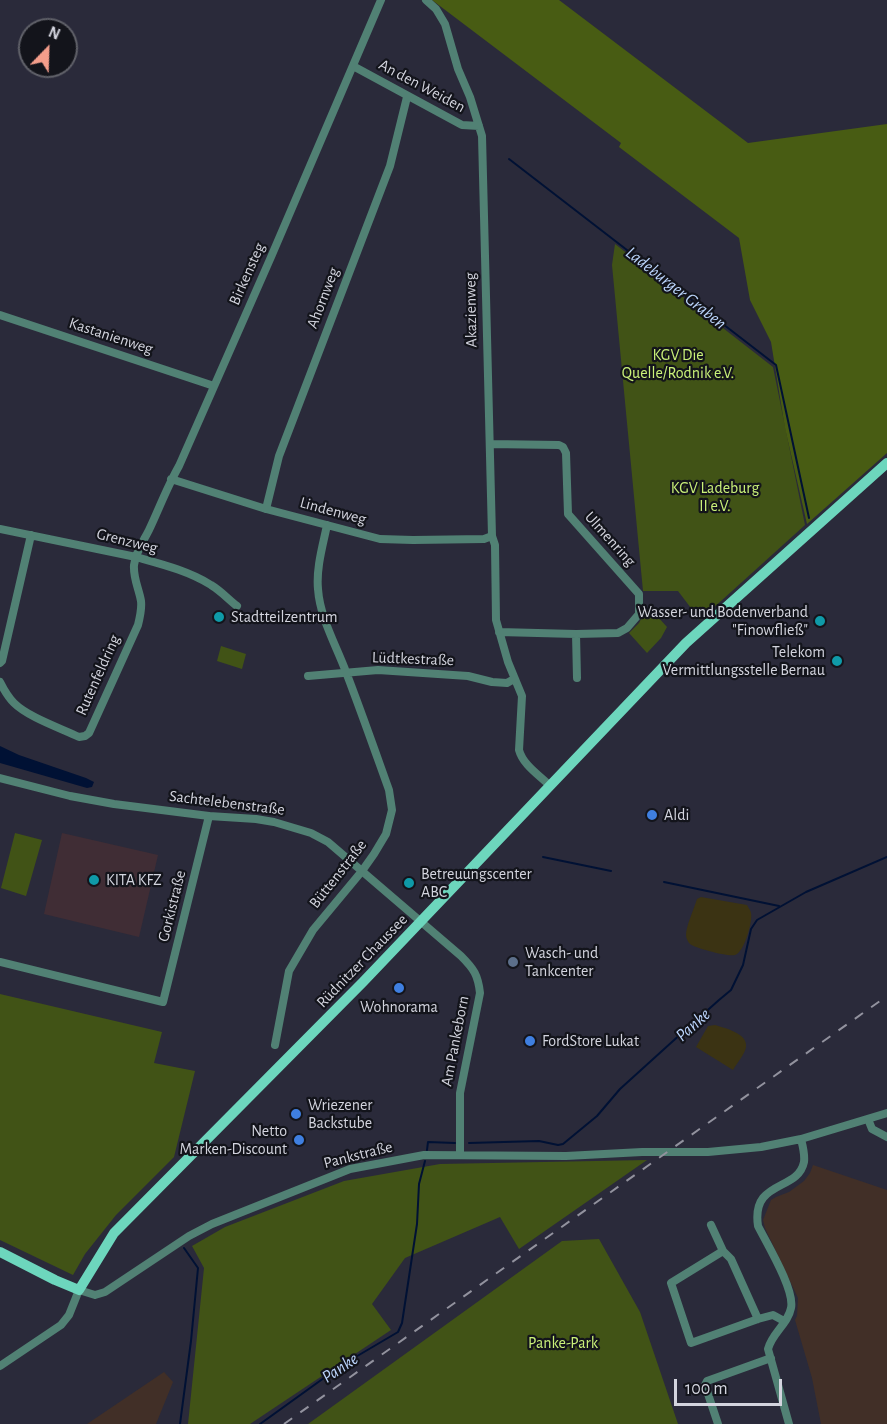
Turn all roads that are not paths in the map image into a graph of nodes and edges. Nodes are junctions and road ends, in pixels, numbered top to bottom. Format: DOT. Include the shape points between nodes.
graph roads {
  1 [pos="381,0"];
  2 [pos="426,0"];
  3 [pos="353,66"];
  4 [pos="408,97"];
  5 [pos="479,126"];
  6 [pos="0,315"];
  7 [pos="214,386"];
  8 [pos="490,444"];
  9 [pos="887,463"];
  10 [pos="171,479"];
  11 [pos="266,509"];
  12 [pos="327,525"];
  13 [pos="0,529"];
  14 [pos="31,535"];
  15 [pos="492,536"];
  16 [pos="136,557"];
  17 [pos="237,606"];
  18 [pos="499,632"];
  19 [pos="576,634"];
  20 [pos="0,663"];
  21 [pos="347,673"];
  22 [pos="308,676"];
  23 [pos="577,678"];
  24 [pos="514,679"];
  25 [pos="0,682"];
  26 [pos="0,778"];
  27 [pos="549,785"];
  28 [pos="210,816"];
  29 [pos="362,871"];
  30 [pos="421,922"];
  31 [pos="0,962"];
  32 [pos="275,1045"];
  33 [pos="887,1113"];
  34 [pos="868,1119"];
  35 [pos="887,1137"];
  36 [pos="801,1139"];
  37 [pos="460,1155"];
  38 [pos="711,1225"];
  39 [pos="723,1251"];
  40 [pos="0,1252"];
  41 [pos="80,1290"];
  42 [pos="758,1318"];
  43 [pos="784,1322"];
  44 [pos="771,1358"];
  45 [pos="0,1366"];
  46 [pos="718,1424"];
  47 [pos="789,1424"];
  1 -- 3 [label="street, Birkensteg"];
  2 -- 5 [label="street, Akazienweg" via="445,24"];
  3 -- 4 [label="street, An den Weiden"];
  3 -- 7 [label="street, Birkensteg"];
  4 -- 5 [label="street, An den Weiden" via="462,125"];
  4 -- 11 [label="street, Ahornweg" via="390,166 279,456"];
  5 -- 8 [label="street, Akazienweg"];
  6 -- 7 [label="street, Kastanienweg"];
  7 -- 10 [label="street, Birkensteg"];
  8 -- 15 [label="street, Akazienweg"];
  8 -- 19 [label="street, Ulmenring" via="563,447 568,514 639,594 639,614 627,628 618,633"];
  9 -- 27 [label="main road, Rüdnitzer Chaussee" via="686,642"];
  10 -- 11 [label="street, Lindenweg"];
  10 -- 16 [label="street, Birkensteg"];
  11 -- 12 [label="street, Lindenweg"];
  12 -- 15 [label="street, Lindenweg" via="380,539"];
  12 -- 21 [label="street, Büttenstraße" via="317,585 324,618"];
  13 -- 14 [label="street, Grenzweg"];
  14 -- 16 [label="street, Grenzweg"];
  14 -- 20 [label="street"];
  15 -- 18 [label="street, Akazienweg"];
  16 -- 17 [label="street, Grenzweg" via="197,577"];
  16 -- 25 [label="street, Rutenfeldring" via="134,574 141,601 138,625 89,733 79,737 25,712 5,693"];
  18 -- 19 [label="street, Ulmenring"];
  18 -- 24 [label="street, Akazienweg"];
  19 -- 23 [label="street"];
  21 -- 22 [label="street, Lüdtkestraße"];
  21 -- 24 [label="street, Lüdtkestraße" via="411,672 507,683"];
  21 -- 29 [label="street, Büttenstraße" via="389,790 392,810 386,834"];
  24 -- 27 [label="street, Akazienweg" via="522,696 520,755"];
  26 -- 28 [label="street, Sachtelebenstraße" via="114,804"];
  27 -- 30 [label="main road, Rüdnitzer Chaussee"];
  28 -- 29 [label="street, Sachtelebenstraße" via="256,819 297,828 328,842"];
  28 -- 31 [label="street, Gorkistraße" via="163,1002"];
  29 -- 30 [label="street, Sachtelebenstraße"];
  29 -- 32 [label="street, Büttenstraße" via="313,930 288,971"];
  30 -- 37 [label="street, Am Pankeborn" via="471,966 478,978 480,993 460,1093"];
  30 -- 41 [label="main road, Rüdnitzer Chaussee" via="114,1233"];
  33 -- 34 [label="street, Pankstraße"];
  34 -- 35 [label="street" via="872,1129"];
  34 -- 36 [label="street, Pankstraße"];
  36 -- 37 [label="street, Pankstraße" via="708,1152"];
  36 -- 43 [label="street" via="804,1163 800,1171 766,1193 757,1215 758,1226 788,1286 791,1309"];
  37 -- 41 [label="street, Pankstraße" via="424,1155 330,1176 212,1224 105,1292 95,1295"];
  38 -- 39 [label="street"];
  39 -- 42 [label="street" via="731,1259"];
  39 -- 42 [label="street" via="671,1283 691,1343"];
  40 -- 41 [label="main road"];
  41 -- 45 [label="street" via="62,1325"];
  42 -- 43 [label="street" via="773,1315"];
  43 -- 44 [label="street" via="770,1341"];
  44 -- 46 [label="street" via="707,1381"];
  44 -- 47 [label="street"];
}
